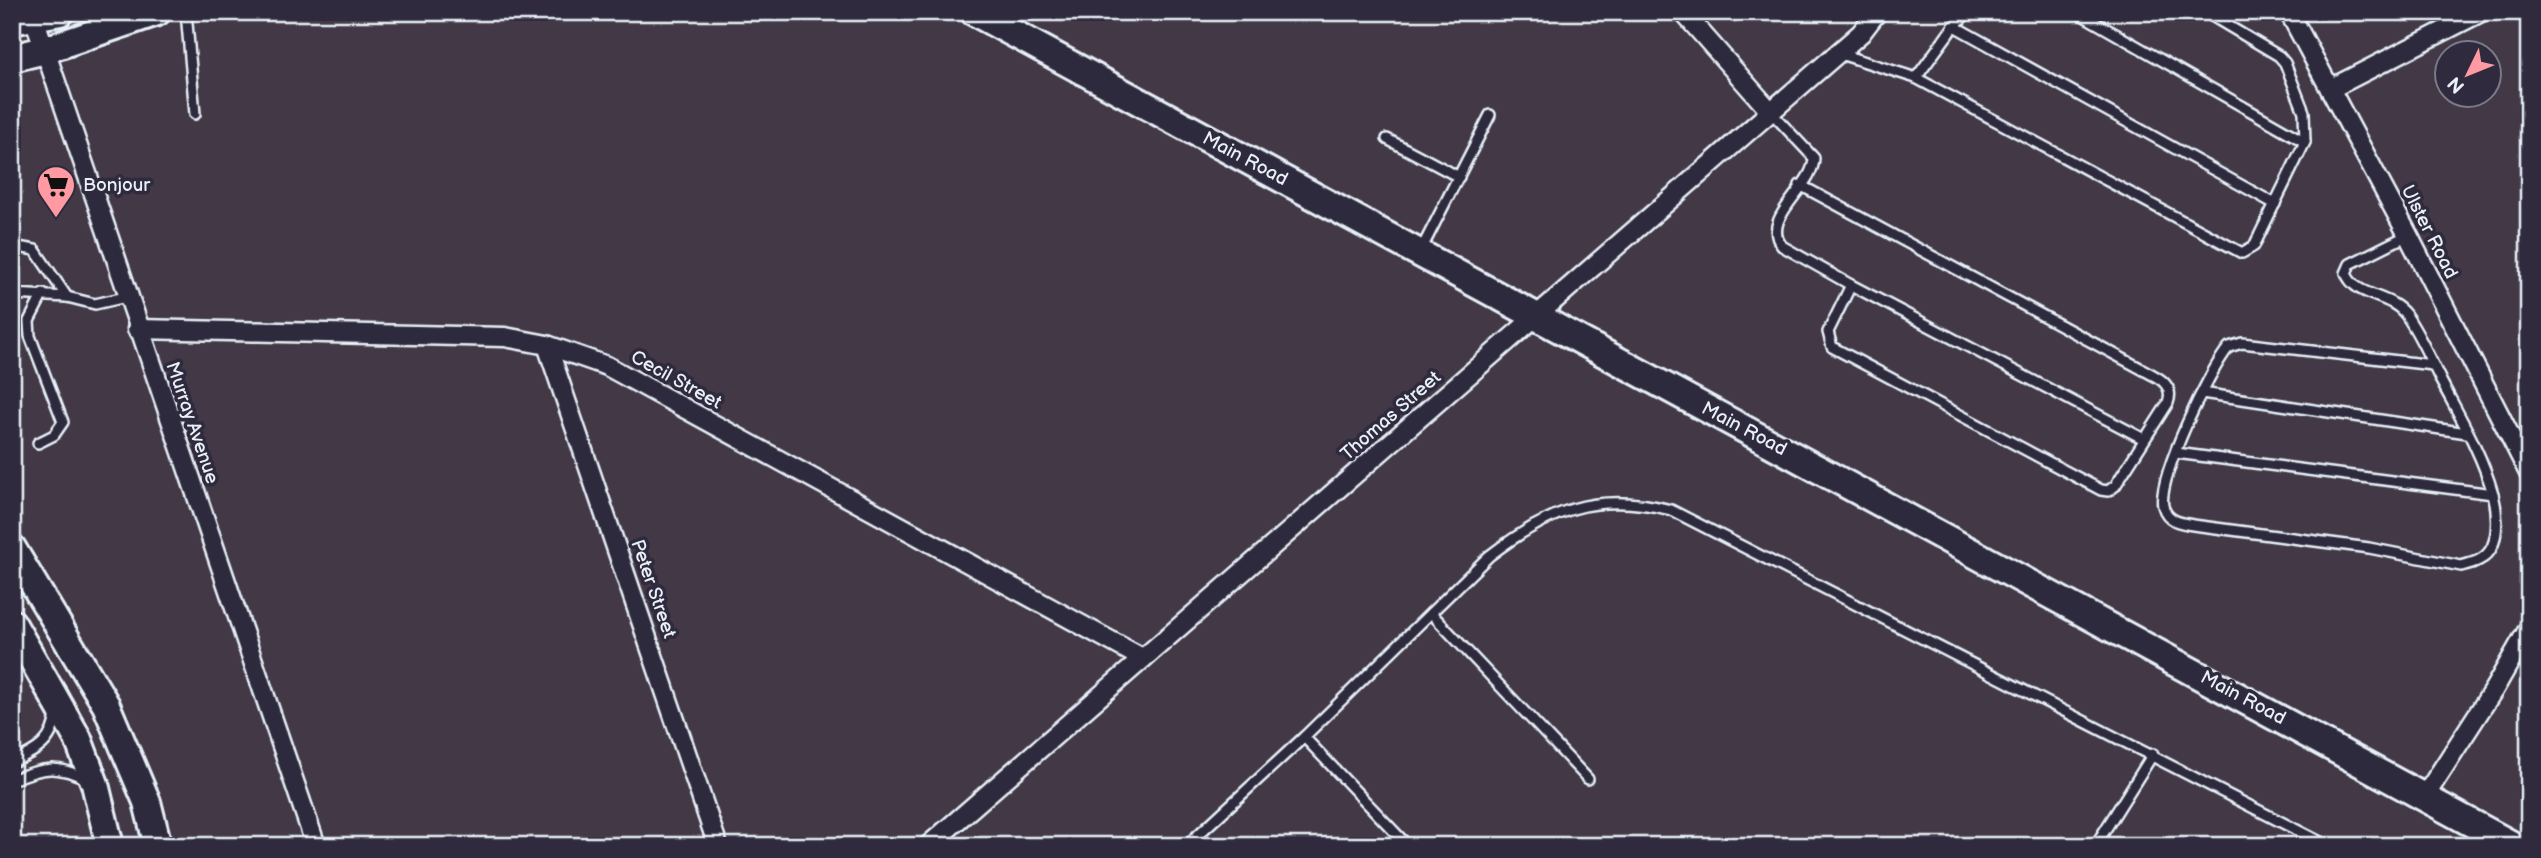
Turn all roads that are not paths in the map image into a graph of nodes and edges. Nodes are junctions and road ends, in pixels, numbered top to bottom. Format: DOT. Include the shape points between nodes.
graph roads {
  1 [pos="60,12"];
  2 [pos="157,12"];
  3 [pos="186,12"];
  4 [pos="1683,12"];
  5 [pos="1877,12"];
  6 [pos="1968,12"];
  7 [pos="2077,12"];
  8 [pos="2205,12"];
  9 [pos="2289,12"];
  10 [pos="2481,12"];
  11 [pos="986,15"];
  12 [pos="2216,15"];
  13 [pos="26,17"];
  14 [pos="1954,26"];
  15 [pos="45,50"];
  16 [pos="1837,53"];
  17 [pos="12,58"];
  18 [pos="1916,78"];
  19 [pos="2330,89"];
  20 [pos="1770,110"];
  21 [pos="195,114"];
  22 [pos="1490,115"];
  23 [pos="1387,139"];
  24 [pos="2305,142"];
  25 [pos="1459,177"];
  26 [pos="1800,185"];
  27 [pos="2275,204"];
  28 [pos="2408,235"];
  29 [pos="12,246"];
  30 [pos="1420,253"];
  31 [pos="1851,285"];
  32 [pos="13,291"];
  33 [pos="43,294"];
  34 [pos="126,296"];
  35 [pos="67,297"];
  36 [pos="1536,317"];
  37 [pos="137,329"];
  38 [pos="547,345"];
  39 [pos="2433,365"];
  40 [pos="2202,393"];
  41 [pos="2468,433"];
  42 [pos="2144,439"];
  43 [pos="38,443"];
  44 [pos="2176,453"];
  45 [pos="2529,473"];
  46 [pos="2493,494"];
  47 [pos="12,548"];
  48 [pos="1431,613"];
  49 [pos="12,623"];
  50 [pos="2529,628"];
  51 [pos="1142,658"];
  52 [pos="57,697"];
  53 [pos="1304,737"];
  54 [pos="2153,754"];
  55 [pos="12,762"];
  56 [pos="12,779"];
  57 [pos="1588,779"];
  58 [pos="95,784"];
  59 [pos="2425,796"];
  60 [pos="110,846"];
  61 [pos="158,846"];
  62 [pos="316,846"];
  63 [pos="718,846"];
  64 [pos="928,846"];
  65 [pos="1186,846"];
  66 [pos="1408,846"];
  67 [pos="2095,846"];
  68 [pos="2328,846"];
  69 [pos="2514,846"];
  1 -- 13 [label="main road"];
  2 -- 15 [label="main road"];
  3 -- 21 [label="lane"];
  4 -- 20 [label="street"];
  5 -- 16 [label="street, Thomas Street"];
  6 -- 14 [label="lane"];
  7 -- 24 [label="lane"];
  8 -- 12 [label="lane"];
  9 -- 19 [label="street, Ulster Road"];
  10 -- 19 [label="street"];
  11 -- 30 [label="main road, Main Road"];
  12 -- 24 [label="lane" via="2285,63 2304,113"];
  13 -- 15 [label="street, Murray Avenue"];
  14 -- 18 [label="lane"];
  14 -- 27 [label="lane"];
  15 -- 17 [label="main road"];
  15 -- 34 [label="street, Murray Avenue"];
  16 -- 18 [label="lane"];
  16 -- 20 [label="street, Thomas Street"];
  18 -- 27 [label="lane" via="2235,251 2242,253 2254,246"];
  19 -- 28 [label="street, Ulster Road"];
  20 -- 26 [label="lane" via="1814,158 1812,170"];
  20 -- 36 [label="street, Thomas Street"];
  22 -- 25 [label="lane"];
  23 -- 25 [label="lane"];
  24 -- 27 [label="lane"];
  25 -- 30 [label="lane"];
  26 -- 31 [label="lane" via="1776,228 1776,237 1783,246"];
  26 -- 42 [label="lane" via="2160,379 2170,396"];
  28 -- 39 [label="lane" via="2350,264 2346,273 2353,285 2398,305"];
  28 -- 45 [label="street, Ulster Road"];
  29 -- 35 [label="lane" via="35,250"];
  30 -- 36 [label="main road, Main Road"];
  31 -- 42 [label="lane"];
  31 -- 42 [label="lane" via="1827,338 1847,357 2105,491 2121,479"];
  32 -- 33 [label="lane"];
  33 -- 35 [label="lane"];
  33 -- 43 [label="lane" via="29,321 30,336 64,422 54,435"];
  34 -- 35 [label="lane" via="95,304"];
  34 -- 37 [label="street, Murray Avenue"];
  36 -- 51 [label="street, Thomas Street"];
  36 -- 59 [label="main road, Main Road"];
  37 -- 38 [label="street, Cecil Street" via="505,337"];
  37 -- 62 [label="street, Murray Avenue"];
  38 -- 51 [label="street, Cecil Street" via="607,366"];
  38 -- 63 [label="street, Peter Street"];
  39 -- 40 [label="lane" via="2242,343 2227,350"];
  39 -- 41 [label="lane"];
  40 -- 41 [label="lane"];
  40 -- 44 [label="lane"];
  41 -- 46 [label="lane"];
  44 -- 46 [label="lane"];
  44 -- 46 [label="lane" via="2163,503 2167,514 2178,522 2369,548 2461,566 2481,559 2493,545"];
  47 -- 61 [label="main road" via="106,705 147,802"];
  48 -- 53 [label="lane"];
  48 -- 54 [label="lane" via="1521,531 1583,506 1610,501 1643,503 1671,510"];
  48 -- 57 [label="lane"];
  49 -- 52 [label="main road"];
  50 -- 59 [label="street"];
  51 -- 64 [label="street, Thomas Street"];
  52 -- 55 [label="lane" via="46,744"];
  52 -- 58 [label="main road"];
  53 -- 65 [label="lane"];
  53 -- 66 [label="lane"];
  54 -- 67 [label="lane"];
  54 -- 68 [label="lane"];
  56 -- 58 [label="lane" via="53,766"];
  58 -- 60 [label="main road"];
  59 -- 69 [label="main road, Main Road"];
}
